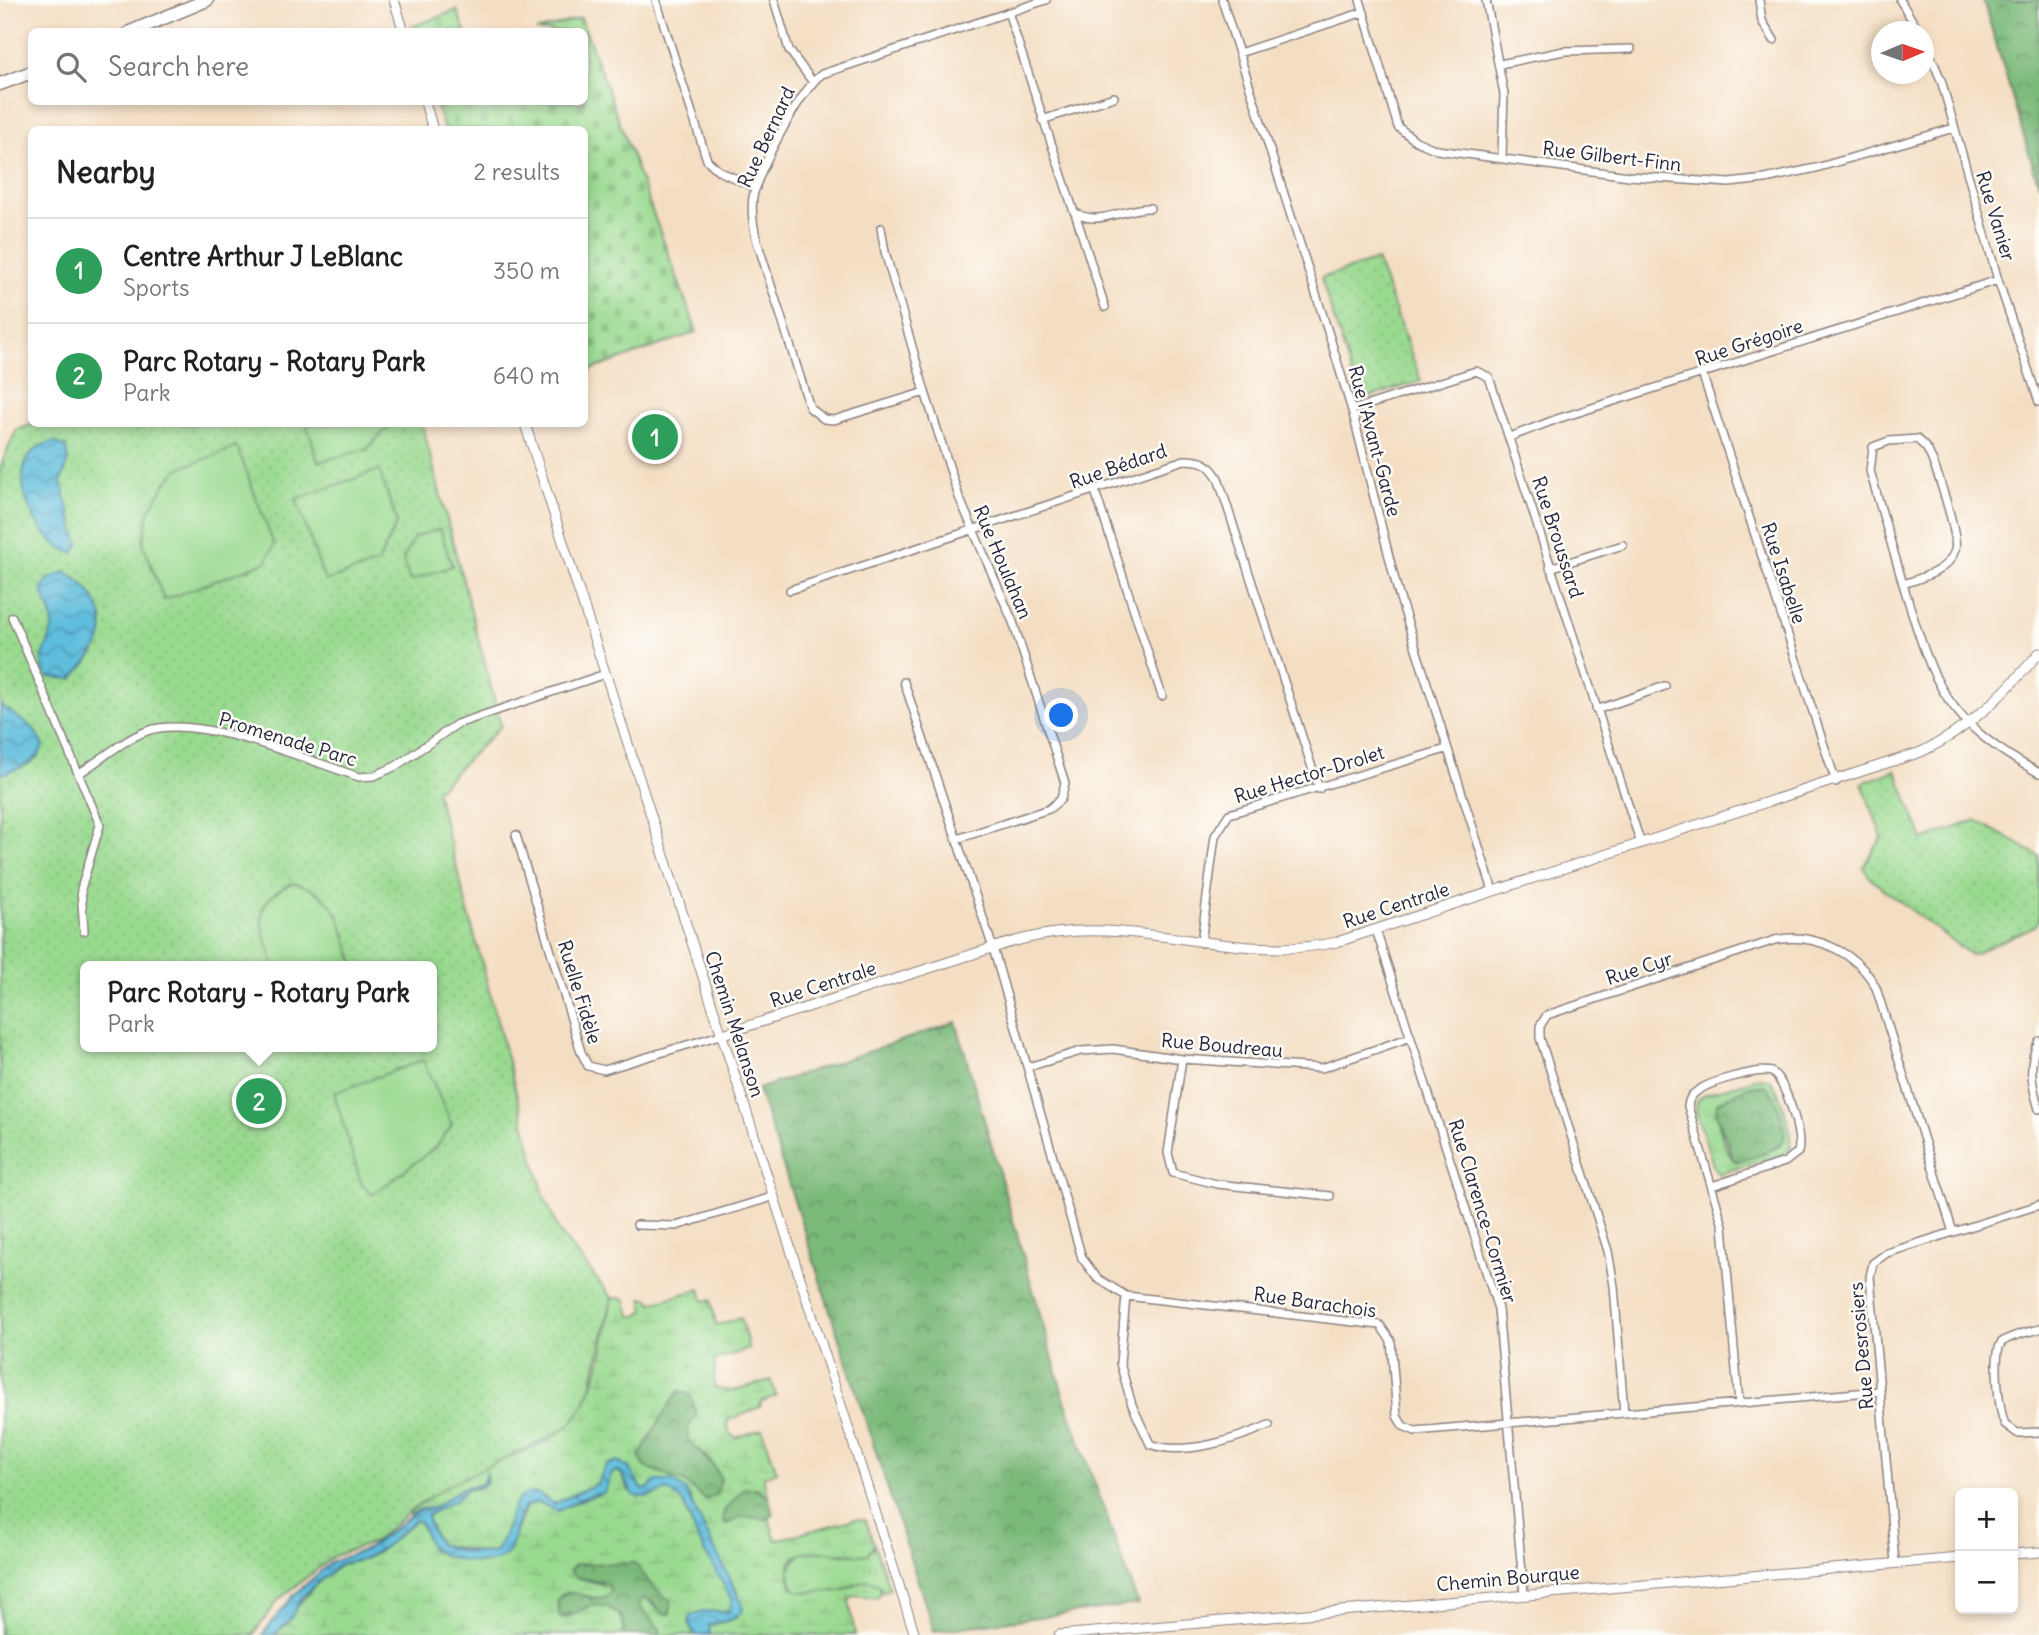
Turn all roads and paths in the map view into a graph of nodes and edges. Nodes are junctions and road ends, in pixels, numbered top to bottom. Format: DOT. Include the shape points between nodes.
graph roads {
  1 [pos="207,0"];
  2 [pos="394,0"];
  3 [pos="656,0"];
  4 [pos="774,0"];
  5 [pos="1046,0"];
  6 [pos="1222,0"];
  7 [pos="1360,0"];
  8 [pos="1486,0"];
  9 [pos="1759,0"];
  10 [pos="1900,0"];
  11 [pos="1008,12"];
  12 [pos="1364,12"];
  13 [pos="1912,21"];
  14 [pos="140,28"];
  15 [pos="403,28"];
  16 [pos="1774,40"];
  17 [pos="1631,49"];
  18 [pos="1239,54"];
  19 [pos="1500,64"];
  20 [pos="1934,64"];
  21 [pos="28,74"];
  22 [pos="812,81"];
  23 [pos="0,84"];
  24 [pos="1114,97"];
  25 [pos="426,105"];
  26 [pos="1042,120"];
  27 [pos="432,126"];
  28 [pos="1954,128"];
  29 [pos="1502,158"];
  30 [pos="756,188"];
  31 [pos="1150,208"];
  32 [pos="1074,212"];
  33 [pos="881,228"];
  34 [pos="1998,280"];
  35 [pos="1105,307"];
  36 [pos="1702,373"];
  37 [pos="925,392"];
  38 [pos="2039,402"];
  39 [pos="1352,410"];
  40 [pos="526,427"];
  41 [pos="1510,437"];
  42 [pos="1095,491"];
  43 [pos="971,531"];
  44 [pos="1623,545"];
  45 [pos="1550,568"];
  46 [pos="1903,584"];
  47 [pos="790,590"];
  48 [pos="12,617"];
  49 [pos="2039,653"];
  50 [pos="605,674"];
  51 [pos="904,682"];
  52 [pos="1665,686"];
  53 [pos="1162,696"];
  54 [pos="1596,710"];
  55 [pos="1968,725"];
  56 [pos="1446,749"];
  57 [pos="2039,773"];
  58 [pos="78,774"];
  59 [pos="1836,782"];
  60 [pos="1319,789"];
  61 [pos="516,835"];
  62 [pos="957,838"];
  63 [pos="1642,844"];
  64 [pos="1493,891"];
  65 [pos="1376,930"];
  66 [pos="84,931"];
  67 [pos="1201,943"];
  68 [pos="993,948"];
  69 [pos="720,1035"];
  70 [pos="1411,1037"];
  71 [pos="2039,1041"];
  72 [pos="1182,1059"];
  73 [pos="1028,1067"];
  74 [pos="2035,1079"];
  75 [pos="2039,1109"];
  76 [pos="1712,1186"];
  77 [pos="1329,1196"];
  78 [pos="772,1197"];
  79 [pos="2039,1205"];
  80 [pos="637,1225"];
  81 [pos="1953,1232"];
  82 [pos="1126,1296"];
  83 [pos="2039,1329"];
  84 [pos="1880,1391"];
  85 [pos="1739,1403"];
  86 [pos="1624,1413"];
  87 [pos="1509,1423"];
  88 [pos="1269,1425"];
  89 [pos="2039,1432"];
  90 [pos="2039,1552"];
  91 [pos="2018,1554"];
  92 [pos="1955,1558"];
  93 [pos="1895,1562"];
  94 [pos="1524,1594"];
  95 [pos="915,1635"];
  96 [pos="1059,1635"];
  1 -- 14 [label="main road"];
  2 -- 15 [label="street"];
  3 -- 30 [label="street" via="707,160 719,171"];
  4 -- 22 [label="street" via="789,50"];
  5 -- 11 [label="street, Rue Bernard"];
  6 -- 18 [label="street, Rue l'Avant-Garde"];
  7 -- 12 [label="street, Rue Gilbert-Finn"];
  8 -- 19 [label="street"];
  9 -- 16 [label="street" via="1762,21"];
  10 -- 13 [label="street"];
  11 -- 22 [label="street, Rue Bernard" via="835,68"];
  11 -- 26 [label="street"];
  12 -- 18 [label="street"];
  12 -- 29 [label="street, Rue Gilbert-Finn" via="1398,127 1437,150"];
  17 -- 19 [label="street" via="1564,51"];
  18 -- 39 [label="street, Rue l'Avant-Garde"];
  19 -- 29 [label="street" via="1506,127"];
  20 -- 28 [label="street, Rue Vanier"];
  21 -- 23 [label="main road"];
  22 -- 30 [label="street, Rue Bernard"];
  24 -- 26 [label="street"];
  25 -- 27 [label="street"];
  26 -- 32 [label="street"];
  28 -- 29 [label="street, Rue Gilbert-Finn" via="1816,168 1729,183 1629,176"];
  28 -- 34 [label="street, Rue Vanier"];
  30 -- 37 [label="street, Rue Bernard" via="752,217 757,241 810,408 834,421"];
  31 -- 32 [label="street" via="1136,207 1096,220"];
  32 -- 35 [label="street"];
  33 -- 37 [label="street, Rue Houlahan"];
  34 -- 36 [label="street, Rue Grégoire"];
  34 -- 38 [label="street, Rue Vanier"];
  36 -- 41 [label="street, Rue Grégoire"];
  36 -- 59 [label="street, Rue Isabelle"];
  37 -- 43 [label="street, Rue Houlahan"];
  39 -- 41 [label="street, Rue Broussard" via="1480,371 1491,381"];
  39 -- 56 [label="street, Rue l'Avant-Garde" via="1398,592"];
  40 -- 50 [label="street, Chemin Melanson"];
  41 -- 45 [label="street, Rue Broussard"];
  42 -- 43 [label="street, Rue Bédard"];
  42 -- 53 [label="street"];
  42 -- 60 [label="street, Rue Bédard" via="1184,460 1210,465"];
  43 -- 47 [label="street, Rue Bédard"];
  43 -- 62 [label="street, Rue Houlahan" via="1013,622 1061,769 1064,793 1049,809"];
  44 -- 45 [label="street"];
  45 -- 54 [label="street, Rue Broussard"];
  46 -- 46 [label="street" via="1948,563 1955,549 1953,529 1927,450 1917,439 1873,447 1870,471"];
  46 -- 55 [label="street" via="1936,679"];
  48 -- 58 [label="street"];
  49 -- 55 [label="street, Rue Centrale" via="2002,696"];
  50 -- 58 [label="street, Promenade Parc" via="457,724 374,776 359,777 220,733 175,726 146,732"];
  50 -- 69 [label="street, Chemin Melanson"];
  51 -- 62 [label="street, Rue Barachois"];
  52 -- 54 [label="street"];
  54 -- 63 [label="street, Rue Broussard"];
  55 -- 57 [label="street" via="2000,751"];
  55 -- 59 [label="street, Rue Centrale" via="1921,752"];
  56 -- 60 [label="street, Rue Hector-Drolet"];
  56 -- 64 [label="street, Rue l'Avant-Garde"];
  58 -- 66 [label="street" via="100,825 81,889"];
  59 -- 63 [label="street, Rue Centrale"];
  60 -- 67 [label="street, Rue Hector-Drolet" via="1229,814 1215,836"];
  61 -- 69 [label="street, Ruelle Fidèle" via="589,1066 604,1070"];
  62 -- 68 [label="street, Rue Barachois"];
  63 -- 64 [label="street, Rue Centrale"];
  64 -- 65 [label="street, Rue Centrale"];
  65 -- 67 [label="street, Rue Centrale" via="1312,948"];
  65 -- 70 [label="street, Rue Clarence-Cormier"];
  67 -- 68 [label="street, Rue Centrale" via="1091,932 1055,933"];
  68 -- 69 [label="street, Rue Centrale"];
  68 -- 73 [label="street, Rue Barachois"];
  69 -- 78 [label="street, Chemin Melanson"];
  70 -- 72 [label="street, Rue Boudreau" via="1322,1068"];
  70 -- 87 [label="street, Rue Clarence-Cormier" via="1498,1309"];
  71 -- 74 [label="street" via="2032,1057"];
  72 -- 73 [label="street, Rue Boudreau" via="1113,1049 1081,1051"];
  72 -- 77 [label="street" via="1168,1153 1173,1173 1217,1184"];
  73 -- 82 [label="street, Rue Barachois" via="1082,1258 1097,1278"];
  74 -- 75 [label="street"];
  76 -- 76 [label="street" via="1785,1162 1798,1152 1800,1140 1791,1109 1782,1083 1772,1072 1755,1071 1703,1088 1689,1099 1688,1112"];
  76 -- 85 [label="street" via="1726,1245"];
  78 -- 80 [label="street" via="676,1226"];
  78 -- 95 [label="street, Chemin Melanson"];
  79 -- 81 [label="street, Rue Desrosiers"];
  81 -- 84 [label="street, Rue Desrosiers" via="1887,1253 1873,1263 1870,1277"];
  81 -- 86 [label="street, Rue Cyr" via="1875,985 1865,971 1824,942 1798,937 1775,940 1549,1013 1541,1022 1540,1038 1608,1251"];
  82 -- 87 [label="street, Rue Barachois" via="1377,1323 1390,1338 1397,1416 1403,1426 1420,1431"];
  82 -- 88 [label="street" via="1120,1363 1150,1444 1231,1442"];
  83 -- 89 [label="street" via="2005,1340 1996,1356 2005,1424 2017,1433"];
  84 -- 85 [label="street, Rue Barachois"];
  84 -- 93 [label="street, Rue Desrosiers"];
  85 -- 86 [label="street, Rue Barachois"];
  86 -- 87 [label="street, Rue Barachois"];
  87 -- 94 [label="street, Rue Clarence-Cormier"];
  90 -- 91 [label="street"];
  92 -- 93 [label="street, Chemin Bourque"];
  93 -- 94 [label="street, Chemin Bourque"];
  94 -- 96 [label="street, Chemin Bourque"];
}
